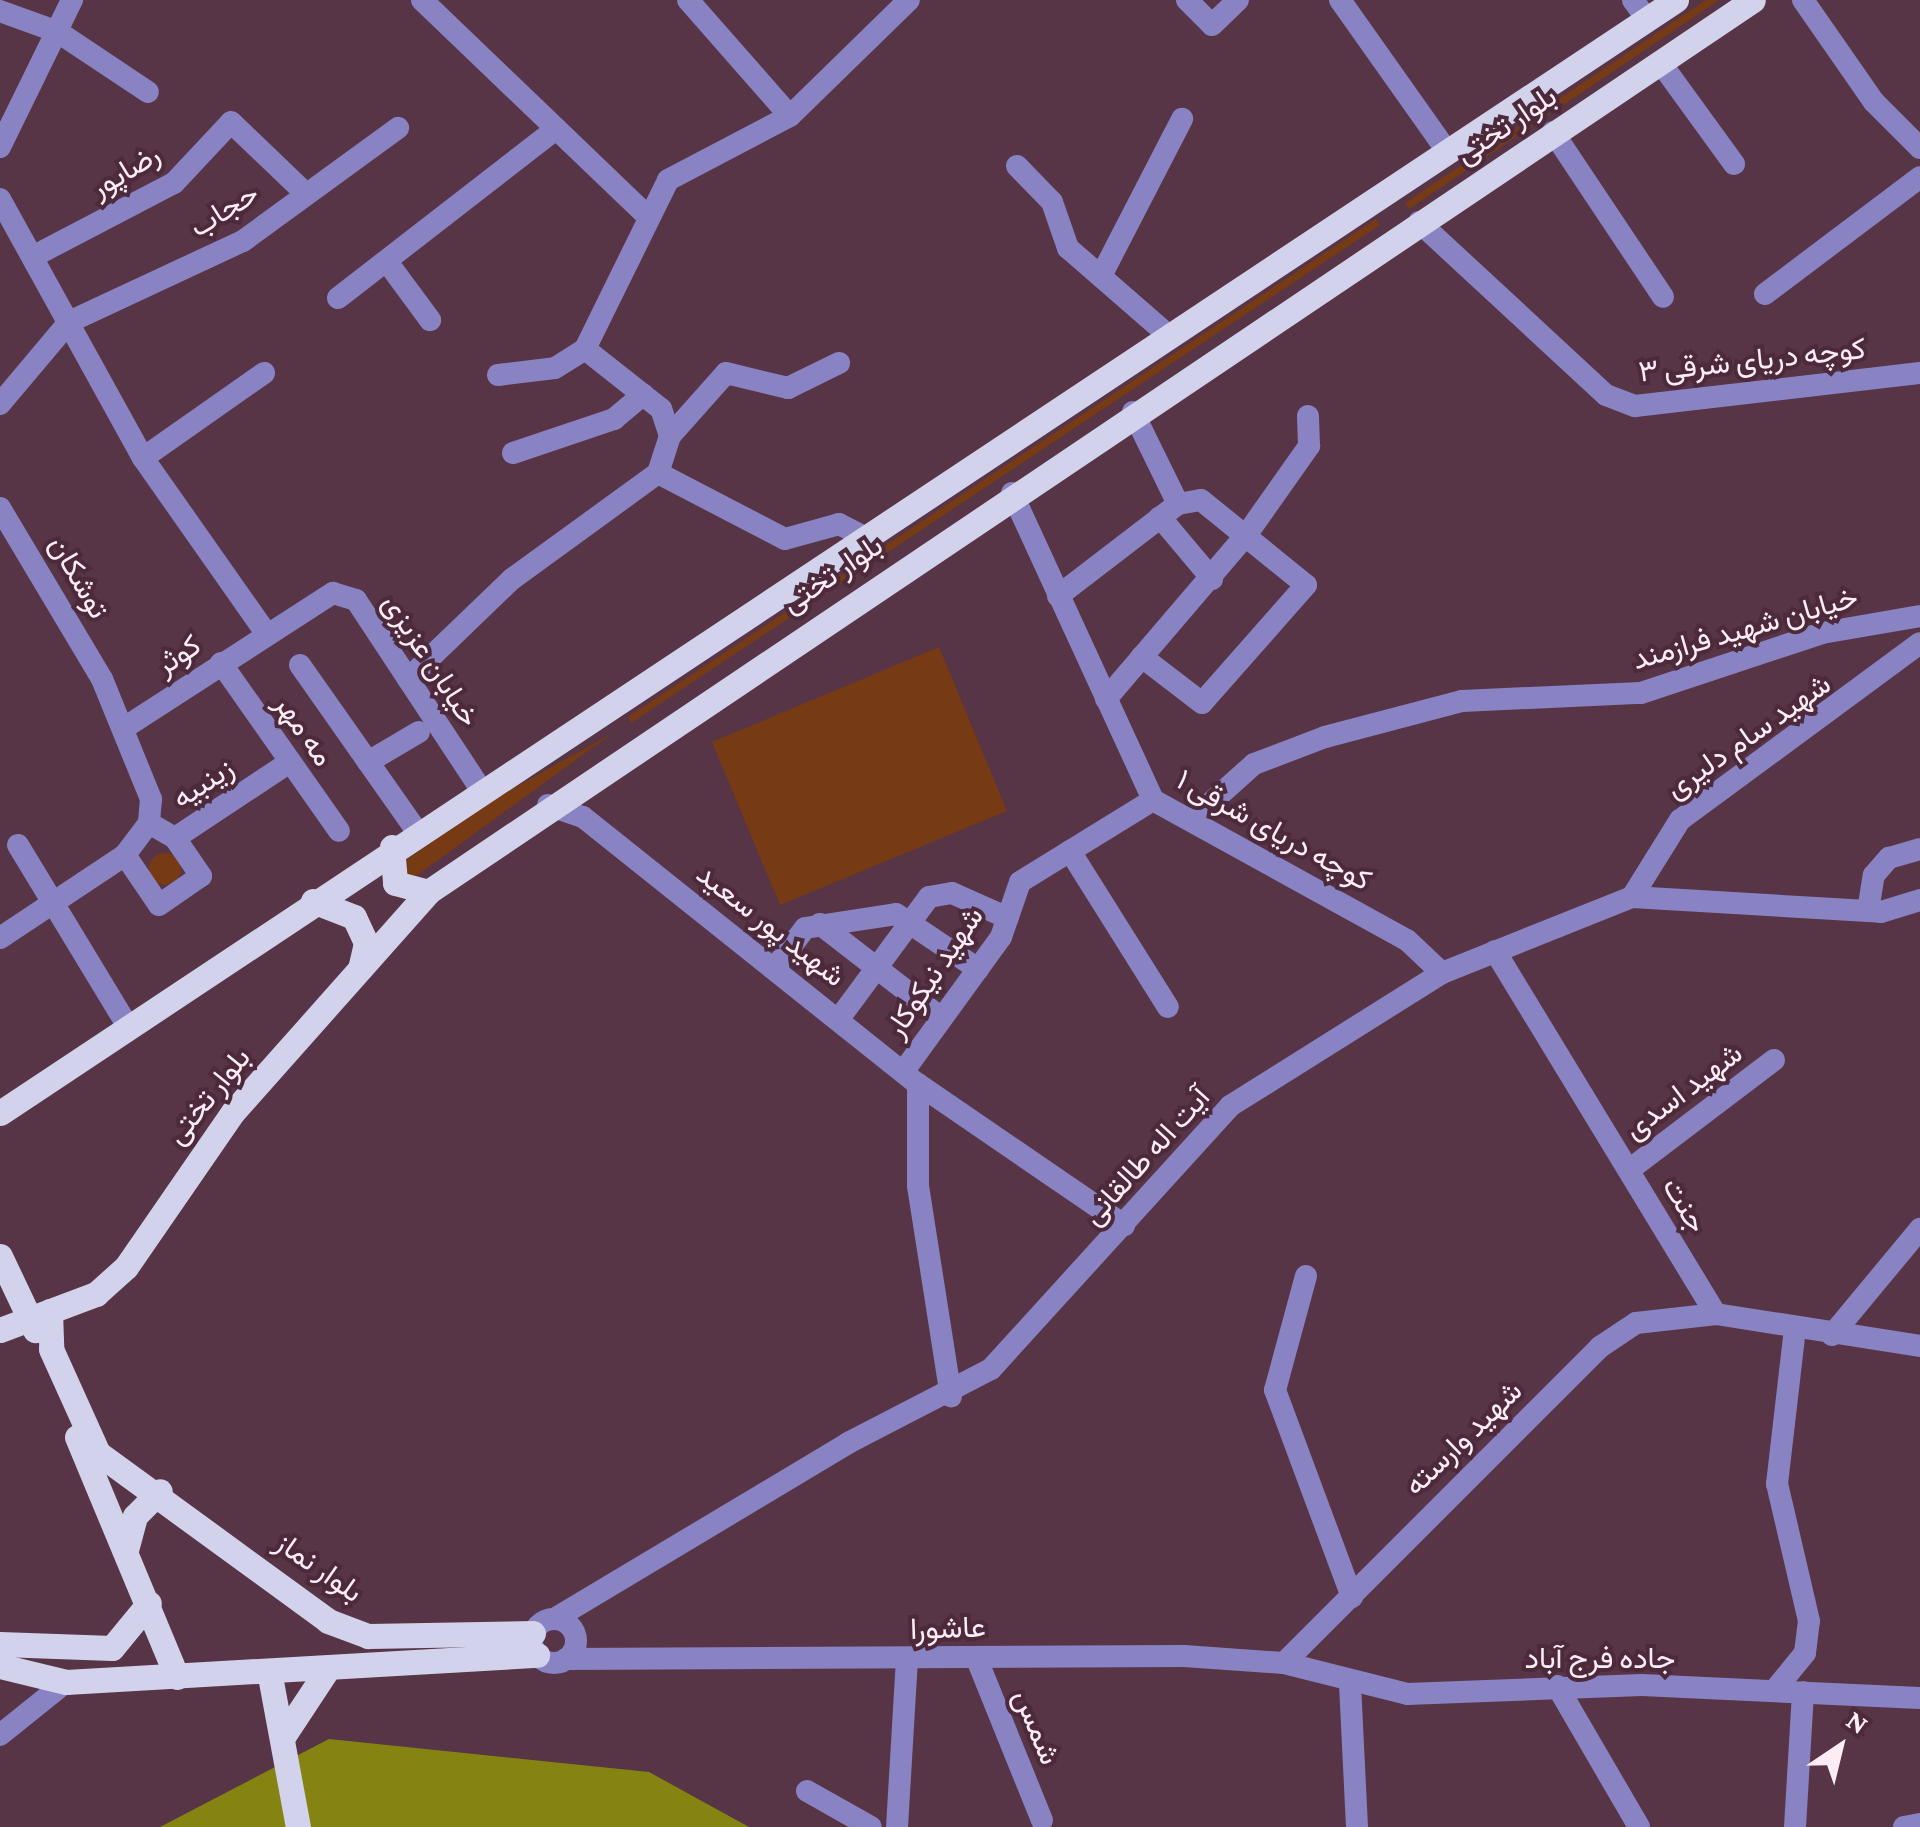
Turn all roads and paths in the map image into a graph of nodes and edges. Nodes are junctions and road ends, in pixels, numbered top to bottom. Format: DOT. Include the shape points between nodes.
graph roads {
  1 [pos="72,0"];
  2 [pos="422,0"];
  3 [pos="688,0"];
  4 [pos="909,0"];
  5 [pos="1188,0"];
  6 [pos="1238,0"];
  7 [pos="1340,0"];
  8 [pos="1676,0"];
  9 [pos="1753,0"];
  10 [pos="1803,0"];
  11 [pos="1640,10"];
  12 [pos="0,11"];
  13 [pos="58,32"];
  14 [pos="1660,62"];
  15 [pos="148,92"];
  16 [pos="790,116"];
  17 [pos="1182,119"];
  18 [pos="398,128"];
  19 [pos="556,129"];
  20 [pos="1553,132"];
  21 [pos="0,147"];
  22 [pos="1920,148"];
  23 [pos="1448,151"];
  24 [pos="1734,164"];
  25 [pos="1017,166"];
  26 [pos="1920,178"];
  27 [pos="304,192"];
  28 [pos="1378,197"];
  29 [pos="0,199"];
  30 [pos="648,217"];
  31 [pos="1411,227"];
  32 [pos="36,256"];
  33 [pos="388,263"];
  34 [pos="1101,276"];
  35 [pos="1766,294"];
  36 [pos="1664,297"];
  37 [pos="338,298"];
  38 [pos="430,320"];
  39 [pos="69,322"];
  40 [pos="1167,334"];
  41 [pos="585,349"];
  42 [pos="839,364"];
  43 [pos="264,373"];
  44 [pos="1920,373"];
  45 [pos="498,375"];
  46 [pos="643,395"];
  47 [pos="0,404"];
  48 [pos="1132,412"];
  49 [pos="1308,416"];
  50 [pos="670,436"];
  51 [pos="513,453"];
  52 [pos="143,458"];
  53 [pos="658,473"];
  54 [pos="1012,493"];
  55 [pos="0,508"];
  56 [pos="1169,511"];
  57 [pos="1247,534"];
  58 [pos="864,537"];
  59 [pos="1212,579"];
  60 [pos="1058,596"];
  61 [pos="1920,616"];
  62 [pos="264,630"];
  63 [pos="1920,643"];
  64 [pos="1142,657"];
  65 [pos="221,663"];
  66 [pos="300,665"];
  67 [pos="408,679"];
  68 [pos="1106,699"];
  69 [pos="124,728"];
  70 [pos="419,732"];
  71 [pos="290,762"];
  72 [pos="368,762"];
  73 [pos="583,781"];
  74 [pos="480,788"];
  75 [pos="1152,800"];
  76 [pos="548,805"];
  77 [pos="1196,816"];
  78 [pos="582,817"];
  79 [pos="149,822"];
  80 [pos="416,830"];
  81 [pos="339,831"];
  82 [pos="175,838"];
  83 [pos="18,845"];
  84 [pos="392,847"];
  85 [pos="1920,849"];
  86 [pos="1070,850"];
  87 [pos="124,856"];
  88 [pos="428,892"];
  89 [pos="1632,897"];
  90 [pos="1920,900"];
  91 [pos="53,901"];
  92 [pos="314,901"];
  93 [pos="1868,911"];
  94 [pos="1008,918"];
  95 [pos="912,919"];
  96 [pos="820,924"];
  97 [pos="0,938"];
  98 [pos="1495,951"];
  99 [pos="877,968"];
  100 [pos="978,968"];
  101 [pos="774,969"];
  102 [pos="359,970"];
  103 [pos="1442,973"];
  104 [pos="1168,1007"];
  105 [pos="941,1018"];
  106 [pos="838,1020"];
  107 [pos="130,1028"];
  108 [pos="1774,1060"];
  109 [pos="911,1078"];
  110 [pos="0,1113"];
  111 [pos="1629,1170"];
  112 [pos="1124,1225"];
  113 [pos="1920,1229"];
  114 [pos="0,1256"];
  115 [pos="1306,1276"];
  116 [pos="1716,1314"];
  117 [pos="40,1315"];
  118 [pos="1795,1328"];
  119 [pos="0,1330"];
  120 [pos="1832,1335"];
  121 [pos="1920,1346"];
  122 [pos="951,1396"];
  123 [pos="160,1490"];
  124 [pos="126,1550"];
  125 [pos="1352,1597"];
  126 [pos="149,1603"];
  127 [pos="568,1637"];
  128 [pos="0,1644"];
  129 [pos="535,1644"];
  130 [pos="976,1657"];
  131 [pos="907,1660"];
  132 [pos="1284,1663"];
  133 [pos="0,1666"];
  134 [pos="325,1673"];
  135 [pos="270,1676"];
  136 [pos="177,1677"];
  137 [pos="66,1682"];
  138 [pos="1350,1684"];
  139 [pos="1557,1686"];
  140 [pos="1774,1691"];
  141 [pos="1803,1692"];
  142 [pos="1920,1698"];
  143 [pos="0,1735"];
  144 [pos="282,1738"];
  145 [pos="807,1791"];
  146 [pos="1042,1820"];
  147 [pos="1920,1824"];
  148 [pos="298,1827"];
  149 [pos="871,1827"];
  150 [pos="896,1827"];
  151 [pos="1357,1827"];
  152 [pos="1639,1827"];
  153 [pos="1795,1827"];
  154 [pos="1904,1827"];
  1 -- 13 [label="street"];
  2 -- 19 [label="street"];
  3 -- 16 [label="street"];
  4 -- 16 [label="street"];
  5 -- 6 [label="street" via="1212,25"];
  7 -- 23 [label="street"];
  8 -- 11 [label="main road, بلوار تختی"];
  9 -- 14 [label="main road, بلوار تختی"];
  10 -- 22 [label="street" via="1874,102"];
  11 -- 23 [label="main road, بلوار تختی"];
  12 -- 13 [label="street"];
  13 -- 15 [label="street"];
  13 -- 21 [label="street"];
  14 -- 20 [label="main road, بلوار تختی"];
  14 -- 24 [label="street"];
  16 -- 30 [label="street" via="668,180"];
  17 -- 34 [label="street"];
  18 -- 27 [label="street, حجاب"];
  19 -- 30 [label="street"];
  19 -- 33 [label="street"];
  20 -- 31 [label="main road, بلوار تختی"];
  20 -- 36 [label="street"];
  23 -- 28 [label="main road, بلوار تختی"];
  25 -- 34 [label="street" via="1052,202 1068,248"];
  26 -- 35 [label="street"];
  27 -- 32 [label="street, رضاپور" via="231,122 174,183"];
  27 -- 39 [label="street, حجاب" via="244,240"];
  28 -- 31 [label="main road"];
  28 -- 40 [label="main road, بلوار تختی"];
  29 -- 32 [label="street"];
  30 -- 41 [label="street"];
  31 -- 44 [label="street, کوچه دریای شرقی ۳" via="1606,395 1634,406"];
  31 -- 48 [label="main road, بلوار تختی"];
  32 -- 39 [label="street"];
  33 -- 37 [label="street"];
  33 -- 38 [label="street"];
  34 -- 40 [label="street"];
  39 -- 47 [label="street"];
  39 -- 52 [label="street"];
  40 -- 58 [label="main road, بلوار تختی"];
  41 -- 45 [label="street" via="556,368"];
  41 -- 46 [label="street"];
  42 -- 50 [label="street" via="788,388 726,373"];
  43 -- 52 [label="street"];
  46 -- 50 [label="street" via="661,410"];
  46 -- 51 [label="street" via="614,419"];
  48 -- 54 [label="main road, بلوار تختی"];
  48 -- 56 [label="street"];
  49 -- 57 [label="street" via="1309,446"];
  50 -- 53 [label="street"];
  52 -- 62 [label="street"];
  53 -- 58 [label="street" via="785,539 839,524"];
  53 -- 67 [label="street" via="512,579"];
  54 -- 60 [label="street, کوچه دریای شرقی ۱"];
  54 -- 73 [label="main road, بلوار تختی"];
  55 -- 69 [label="street, توشکان"];
  56 -- 57 [label="street" via="1201,500"];
  56 -- 59 [label="street"];
  56 -- 60 [label="street"];
  57 -- 59 [label="street"];
  57 -- 64 [label="street" via="1306,585 1202,704"];
  58 -- 74 [label="main road, بلوار تختی"];
  59 -- 64 [label="street"];
  60 -- 68 [label="street, کوچه دریای شرقی ۱"];
  61 -- 77 [label="street, خیابان شهید فرازمند" via="1822,632 1642,693 1462,701 1325,737 1254,764"];
  62 -- 65 [label="street, کوثر"];
  62 -- 67 [label="street, خیابان عزیزی" via="333,593 356,600"];
  63 -- 89 [label="street, شهید سام دلیری" via="1680,820"];
  64 -- 68 [label="street"];
  65 -- 69 [label="street, کوثر"];
  65 -- 71 [label="street, مه مهر"];
  66 -- 72 [label="street"];
  67 -- 74 [label="street, خیابان عزیزی"];
  68 -- 75 [label="street, کوچه دریای شرقی ۱"];
  69 -- 79 [label="street" via="149,782"];
  70 -- 72 [label="street"];
  71 -- 81 [label="street, مه مهر"];
  71 -- 82 [label="street, زینبیه"];
  72 -- 80 [label="street"];
  73 -- 76 [label="main road, بلوار تختی"];
  73 -- 78 [label="street"];
  74 -- 80 [label="main road, بلوار تختی"];
  75 -- 77 [label="street, کوچه دریای شرقی ۱"];
  75 -- 86 [label="street, شهید نیکوکار"];
  76 -- 78 [label="street, شهید پور سعید"];
  76 -- 88 [label="main road, بلوار تختی"];
  77 -- 103 [label="street, کوچه دریای شرقی ۱" via="1407,940"];
  78 -- 101 [label="street, شهید پور سعید"];
  79 -- 82 [label="street, زینبیه"];
  79 -- 87 [label="street"];
  80 -- 84 [label="main road, بلوار تختی"];
  82 -- 87 [label="street" via="201,876 159,906"];
  83 -- 91 [label="street"];
  84 -- 88 [label="main road" via="395,883"];
  84 -- 92 [label="main road, بلوار تختی"];
  85 -- 93 [label="street" via="1889,858 1874,875"];
  86 -- 94 [label="street, شهید نیکوکار" via="1020,882"];
  86 -- 104 [label="street"];
  87 -- 91 [label="street"];
  88 -- 102 [label="main road, بلوار تختی"];
  89 -- 93 [label="street, آیت اله طالقانی"];
  89 -- 98 [label="street, آیت اله طالقانی"];
  90 -- 93 [label="street, آیت اله طالقانی"];
  91 -- 97 [label="street"];
  91 -- 107 [label="street"];
  92 -- 102 [label="main road" via="354,917 366,943"];
  92 -- 107 [label="main road, بلوار تختی"];
  94 -- 95 [label="street" via="952,892 930,897"];
  94 -- 100 [label="street, شهید نیکوکار"];
  95 -- 96 [label="street"];
  95 -- 99 [label="street"];
  95 -- 100 [label="street"];
  96 -- 99 [label="street"];
  96 -- 101 [label="street" via="804,928"];
  98 -- 103 [label="street, آیت اله طالقانی"];
  98 -- 111 [label="street, جنت"];
  99 -- 105 [label="street"];
  99 -- 106 [label="street"];
  100 -- 105 [label="street, شهید نیکوکار"];
  101 -- 106 [label="street, شهید پور سعید"];
  102 -- 117 [label="main road, بلوار تختی" via="233,1112 126,1266 96,1294"];
  103 -- 112 [label="street, آیت اله طالقانی" via="1230,1106"];
  105 -- 109 [label="street, شهید نیکوکار"];
  106 -- 109 [label="street, شهید پور سعید"];
  107 -- 110 [label="main road, بلوار تختی"];
  108 -- 111 [label="street, شهید اسدی"];
  109 -- 112 [label="street, شهید پور سعید"];
  109 -- 122 [label="street" via="918,1186"];
  111 -- 116 [label="street, جنت"];
  112 -- 122 [label="street, آیت اله طالقانی" via="991,1370"];
  113 -- 120 [label="street"];
  114 -- 117 [label="main road"];
  115 -- 125 [label="street" via="1275,1390"];
  116 -- 118 [label="street"];
  116 -- 125 [label="street, شهید وارسته" via="1636,1323 1600,1347 1464,1474"];
  117 -- 119 [label="main road, بلوار تختی"];
  117 -- 123 [label="main road, بلوار نماز" via="98,1453"];
  117 -- 124 [label="main road"];
  118 -- 120 [label="street"];
  118 -- 140 [label="street" via="1778,1484 1809,1621 1805,1653"];
  120 -- 121 [label="street"];
  122 -- 127 [label="street, آیت اله طالقانی" via="848,1443 595,1595"];
  123 -- 124 [label="main road" via="135,1516"];
  123 -- 129 [label="main road, بلوار نماز" via="328,1621 354,1631"];
  124 -- 126 [label="main road"];
  125 -- 132 [label="street, شهید وارسته"];
  126 -- 128 [label="main road" via="112,1648"];
  126 -- 136 [label="main road"];
  127 -- 129 [label="street"];
  127 -- 129 [label="street"];
  127 -- 131 [label="street, عاشورا" via="614,1659"];
  129 -- 134 [label="main road"];
  130 -- 131 [label="street, عاشورا"];
  130 -- 132 [label="street, عاشورا"];
  130 -- 146 [label="street, شمس"];
  131 -- 150 [label="street"];
  132 -- 138 [label="street, جاده فرج آباد"];
  133 -- 137 [label="main road"];
  134 -- 135 [label="main road"];
  134 -- 144 [label="main road"];
  135 -- 136 [label="main road"];
  135 -- 144 [label="main road"];
  136 -- 137 [label="main road"];
  137 -- 143 [label="street"];
  138 -- 139 [label="street, جاده فرج آباد" via="1407,1694"];
  138 -- 151 [label="street"];
  139 -- 140 [label="street, جاده فرج آباد"];
  139 -- 152 [label="street"];
  140 -- 141 [label="street, جاده فرج آباد"];
  141 -- 142 [label="street, جاده فرج آباد"];
  141 -- 153 [label="street"];
  144 -- 148 [label="main road"];
  145 -- 149 [label="street"];
  147 -- 154 [label="street"];
}
